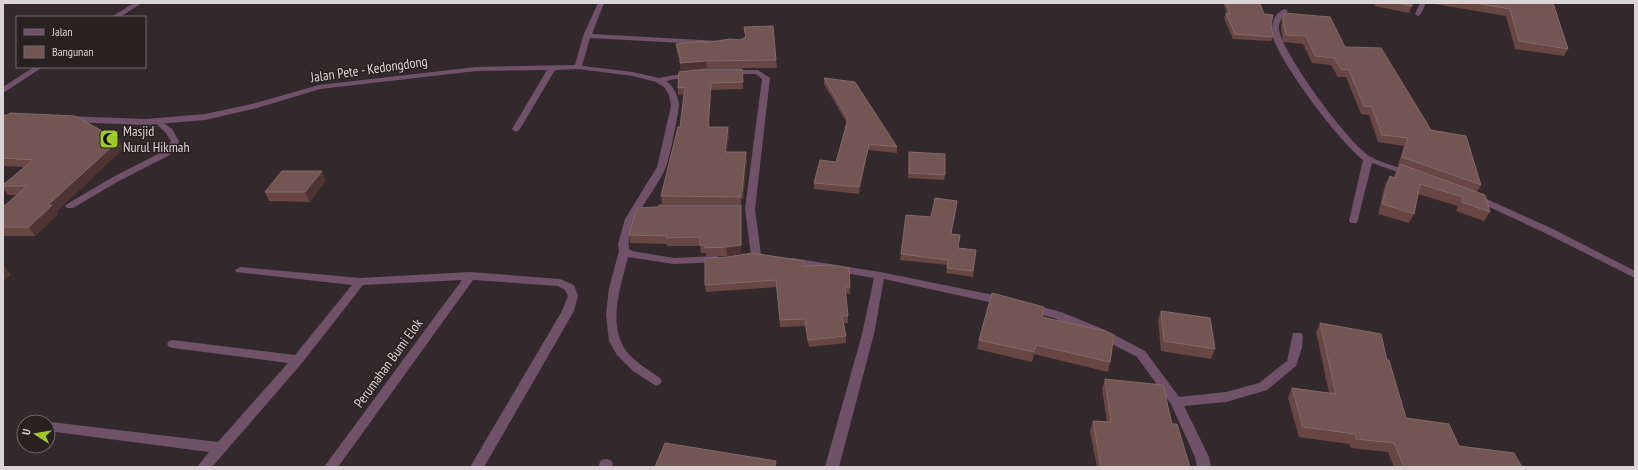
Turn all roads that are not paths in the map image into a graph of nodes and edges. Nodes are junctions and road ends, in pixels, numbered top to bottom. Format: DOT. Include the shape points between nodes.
graph roads {
  1 [pos="139,3"];
  2 [pos="601,3"];
  3 [pos="1423,3"];
  4 [pos="1285,11"];
  5 [pos="1418,14"];
  6 [pos="117,16"];
  7 [pos="588,36"];
  8 [pos="726,44"];
  9 [pos="578,67"];
  10 [pos="38,68"];
  11 [pos="552,68"];
  12 [pos="721,72"];
  13 [pos="699,73"];
  14 [pos="659,80"];
  15 [pos="3,91"];
  16 [pos="54,118"];
  17 [pos="157,121"];
  18 [pos="516,129"];
  19 [pos="1368,159"];
  20 [pos="1419,176"];
  21 [pos="1467,194"];
  22 [pos="70,206"];
  23 [pos="636,208"];
  24 [pos="651,208"];
  25 [pos="1354,221"];
  26 [pos="624,251"];
  27 [pos="756,256"];
  28 [pos="779,259"];
  29 [pos="727,260"];
  30 [pos="240,270"];
  31 [pos="1635,274"];
  32 [pos="470,276"];
  33 [pos="880,276"];
  34 [pos="360,282"];
  35 [pos="1297,336"];
  36 [pos="173,344"];
  37 [pos="298,360"];
  38 [pos="656,381"];
  39 [pos="1176,402"];
  40 [pos="56,428"];
  41 [pos="220,448"];
  42 [pos="204,467"];
  43 [pos="332,467"];
  44 [pos="477,467"];
  45 [pos="832,467"];
  46 [pos="1204,467"];
  1 -- 6 [label="street"];
  2 -- 7 [label="street"];
  3 -- 5 [label="street"];
  4 -- 19 [label="street" via="1278,17 1274,28 1276,40 1288,60 1355,149"];
  7 -- 8 [label="street"];
  7 -- 9 [label="street"];
  9 -- 11 [label="street, Jalan Pete - Kedongdong"];
  9 -- 14 [label="street, Jalan Pete - Kedongdong"];
  10 -- 15 [label="street"];
  11 -- 17 [label="street, Jalan Pete - Kedongdong" via="476,69 319,87 205,117"];
  11 -- 18 [label="street"];
  12 -- 27 [label="street" via="758,72 766,78 746,209"];
  13 -- 14 [label="street"];
  14 -- 23 [label="street" via="667,85 673,95 675,106 662,167"];
  16 -- 17 [label="street, Jalan Pete - Kedongdong"];
  17 -- 22 [label="street" via="169,131 175,141 165,154"];
  19 -- 20 [label="street"];
  19 -- 25 [label="street"];
  21 -- 31 [label="street"];
  23 -- 24 [label="street"];
  23 -- 26 [label="street" via="623,244"];
  26 -- 29 [label="street" via="674,261"];
  26 -- 38 [label="street" via="611,313 613,335 620,351 632,364"];
  28 -- 33 [label="street"];
  30 -- 34 [label="street"];
  32 -- 34 [label="street"];
  32 -- 43 [label="street, Perumahan Bumi Elok"];
  32 -- 44 [label="street" via="560,283 570,288 573,296 568,311"];
  33 -- 39 [label="street" via="985,296 1056,315 1092,329 1141,354"];
  33 -- 45 [label="street" via="868,334"];
  34 -- 37 [label="street"];
  35 -- 39 [label="street" via="1292,363 1263,387 1226,397"];
  36 -- 37 [label="street"];
  37 -- 41 [label="street"];
  39 -- 46 [label="street" via="1202,457"];
  40 -- 41 [label="street"];
  41 -- 42 [label="street"];
}
